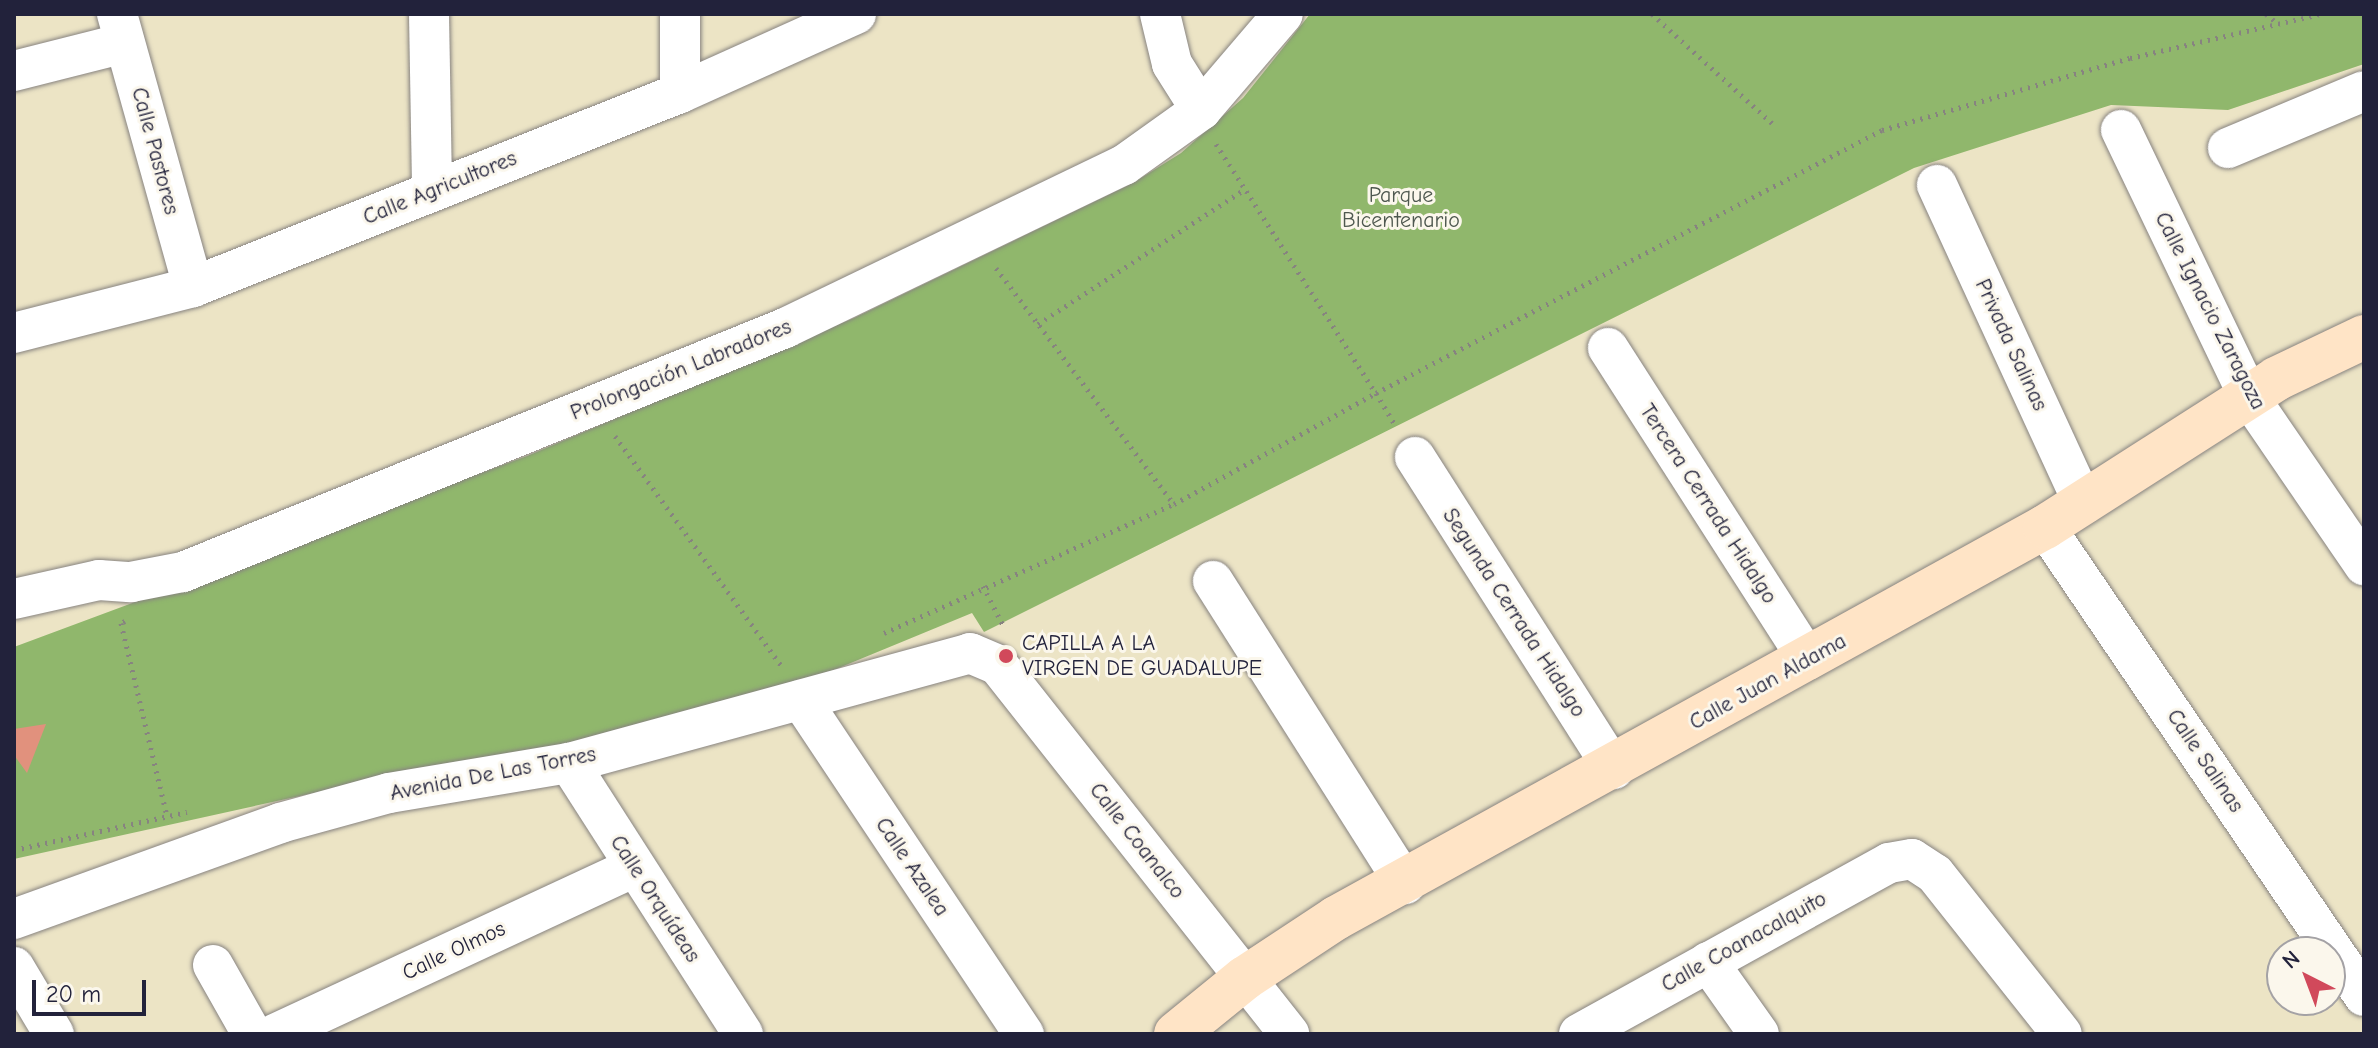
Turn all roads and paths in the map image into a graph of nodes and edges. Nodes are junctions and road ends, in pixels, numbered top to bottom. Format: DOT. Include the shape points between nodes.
graph roads {
  1 [pos="429,14"];
  2 [pos="680,14"];
  3 [pos="856,14"];
  4 [pos="1160,14"];
  5 [pos="1283,14"];
  6 [pos="1652,14"];
  7 [pos="2266,14"];
  8 [pos="2320,14"];
  9 [pos="2276,22"];
  10 [pos="121,28"];
  11 [pos="14,71"];
  12 [pos="2364,91"];
  13 [pos="680,93"];
  14 [pos="1208,126"];
  15 [pos="1775,126"];
  16 [pos="2121,130"];
  17 [pos="2228,148"];
  18 [pos="1937,185"];
  19 [pos="1245,189"];
  20 [pos="432,190"];
  21 [pos="990,261"];
  22 [pos="193,287"];
  23 [pos="1038,324"];
  24 [pos="14,333"];
  25 [pos="2364,337"];
  26 [pos="1608,348"];
  27 [pos="1376,393"];
  28 [pos="2249,397"];
  29 [pos="612,431"];
  30 [pos="1415,457"];
  31 [pos="1174,504"];
  32 [pos="2084,504"];
  33 [pos="2045,527"];
  34 [pos="2364,565"];
  35 [pos="1213,581"];
  36 [pos="14,599"];
  37 [pos="121,623"];
  38 [pos="873,639"];
  39 [pos="979,654"];
  40 [pos="1808,659"];
  41 [pos="796,689"];
  42 [pos="569,763"];
  43 [pos="1614,769"];
  44 [pos="198,810"];
  45 [pos="167,816"];
  46 [pos="14,850"];
  47 [pos="633,868"];
  48 [pos="1405,884"];
  49 [pos="14,919"];
  50 [pos="1708,962"];
  51 [pos="213,965"];
  52 [pos="14,967"];
  53 [pos="1245,978"];
  54 [pos="2364,996"];
  55 [pos="54,1034"];
  56 [pos="252,1034"];
  57 [pos="275,1034"];
  58 [pos="743,1034"];
  59 [pos="1024,1034"];
  60 [pos="1176,1034"];
  61 [pos="1289,1034"];
  62 [pos="1579,1034"];
  63 [pos="1759,1034"];
  64 [pos="2062,1034"];
  1 -- 20 [label="street"];
  2 -- 13 [label="street"];
  3 -- 13 [label="street, Calle Agricultores"];
  4 -- 14 [label="street" via="1172,64"];
  5 -- 14 [label="street, Prolongación Labradores"];
  6 -- 15 [label="path"];
  7 -- 9 [label="path"];
  8 -- 9 [label="path"];
  9 -- 27 [label="path" via="1882,130"];
  10 -- 11 [label="street"];
  10 -- 22 [label="street, Calle Pastores"];
  12 -- 17 [label="street"];
  13 -- 20 [label="street, Calle Agricultores"];
  14 -- 19 [label="path"];
  14 -- 36 [label="street, Prolongación Labradores" via="785,328 183,572 131,582 99,580"];
  16 -- 28 [label="street, Calle Ignacio Zaragoza"];
  18 -- 32 [label="street, Privada Salinas"];
  19 -- 23 [label="path"];
  19 -- 27 [label="path"];
  20 -- 22 [label="street, Calle Agricultores"];
  21 -- 23 [label="path"];
  22 -- 24 [label="street, Calle Agricultores"];
  23 -- 31 [label="path"];
  25 -- 28 [label="street, Calle Juan Aldama"];
  26 -- 40 [label="street, Tercera Cerrada Hidalgo"];
  27 -- 30 [label="path"];
  27 -- 31 [label="path"];
  28 -- 32 [label="street, Calle Juan Aldama"];
  28 -- 34 [label="street, Calle Ignacio Zaragoza"];
  29 -- 41 [label="path"];
  30 -- 43 [label="street, Segunda Cerrada Hidalgo"];
  31 -- 38 [label="path"];
  32 -- 33 [label="street, Calle Juan Aldama"];
  33 -- 40 [label="street, Calle Juan Aldama"];
  33 -- 54 [label="street, Calle Salinas"];
  35 -- 48 [label="street"];
  37 -- 45 [label="path"];
  39 -- 41 [label="street, Avenida De Las Torres" via="960,653"];
  39 -- 53 [label="street, Calle Coanalco" via="998,665"];
  40 -- 43 [label="street, Calle Juan Aldama"];
  41 -- 42 [label="street, Avenida De Las Torres"];
  41 -- 59 [label="street, Calle Azalea"];
  42 -- 47 [label="street, Calle Orquídeas"];
  42 -- 49 [label="street, Avenida De Las Torres" via="389,793 280,823"];
  43 -- 48 [label="street, Calle Juan Aldama"];
  44 -- 45 [label="path"];
  45 -- 46 [label="path"];
  47 -- 57 [label="street, Calle Olmos"];
  47 -- 58 [label="street, Calle Orquídeas"];
  48 -- 53 [label="street, Calle Juan Aldama" via="1336,918"];
  50 -- 62 [label="street, Calle Coanacalquito"];
  50 -- 63 [label="street"];
  50 -- 64 [label="street, Calle Coanacalquito" via="1889,863 1912,859 1935,874"];
  51 -- 56 [label="street"];
  52 -- 55 [label="street"];
  53 -- 60 [label="street, Calle Juan Aldama"];
  53 -- 61 [label="street, Calle Coanalco"];
}
